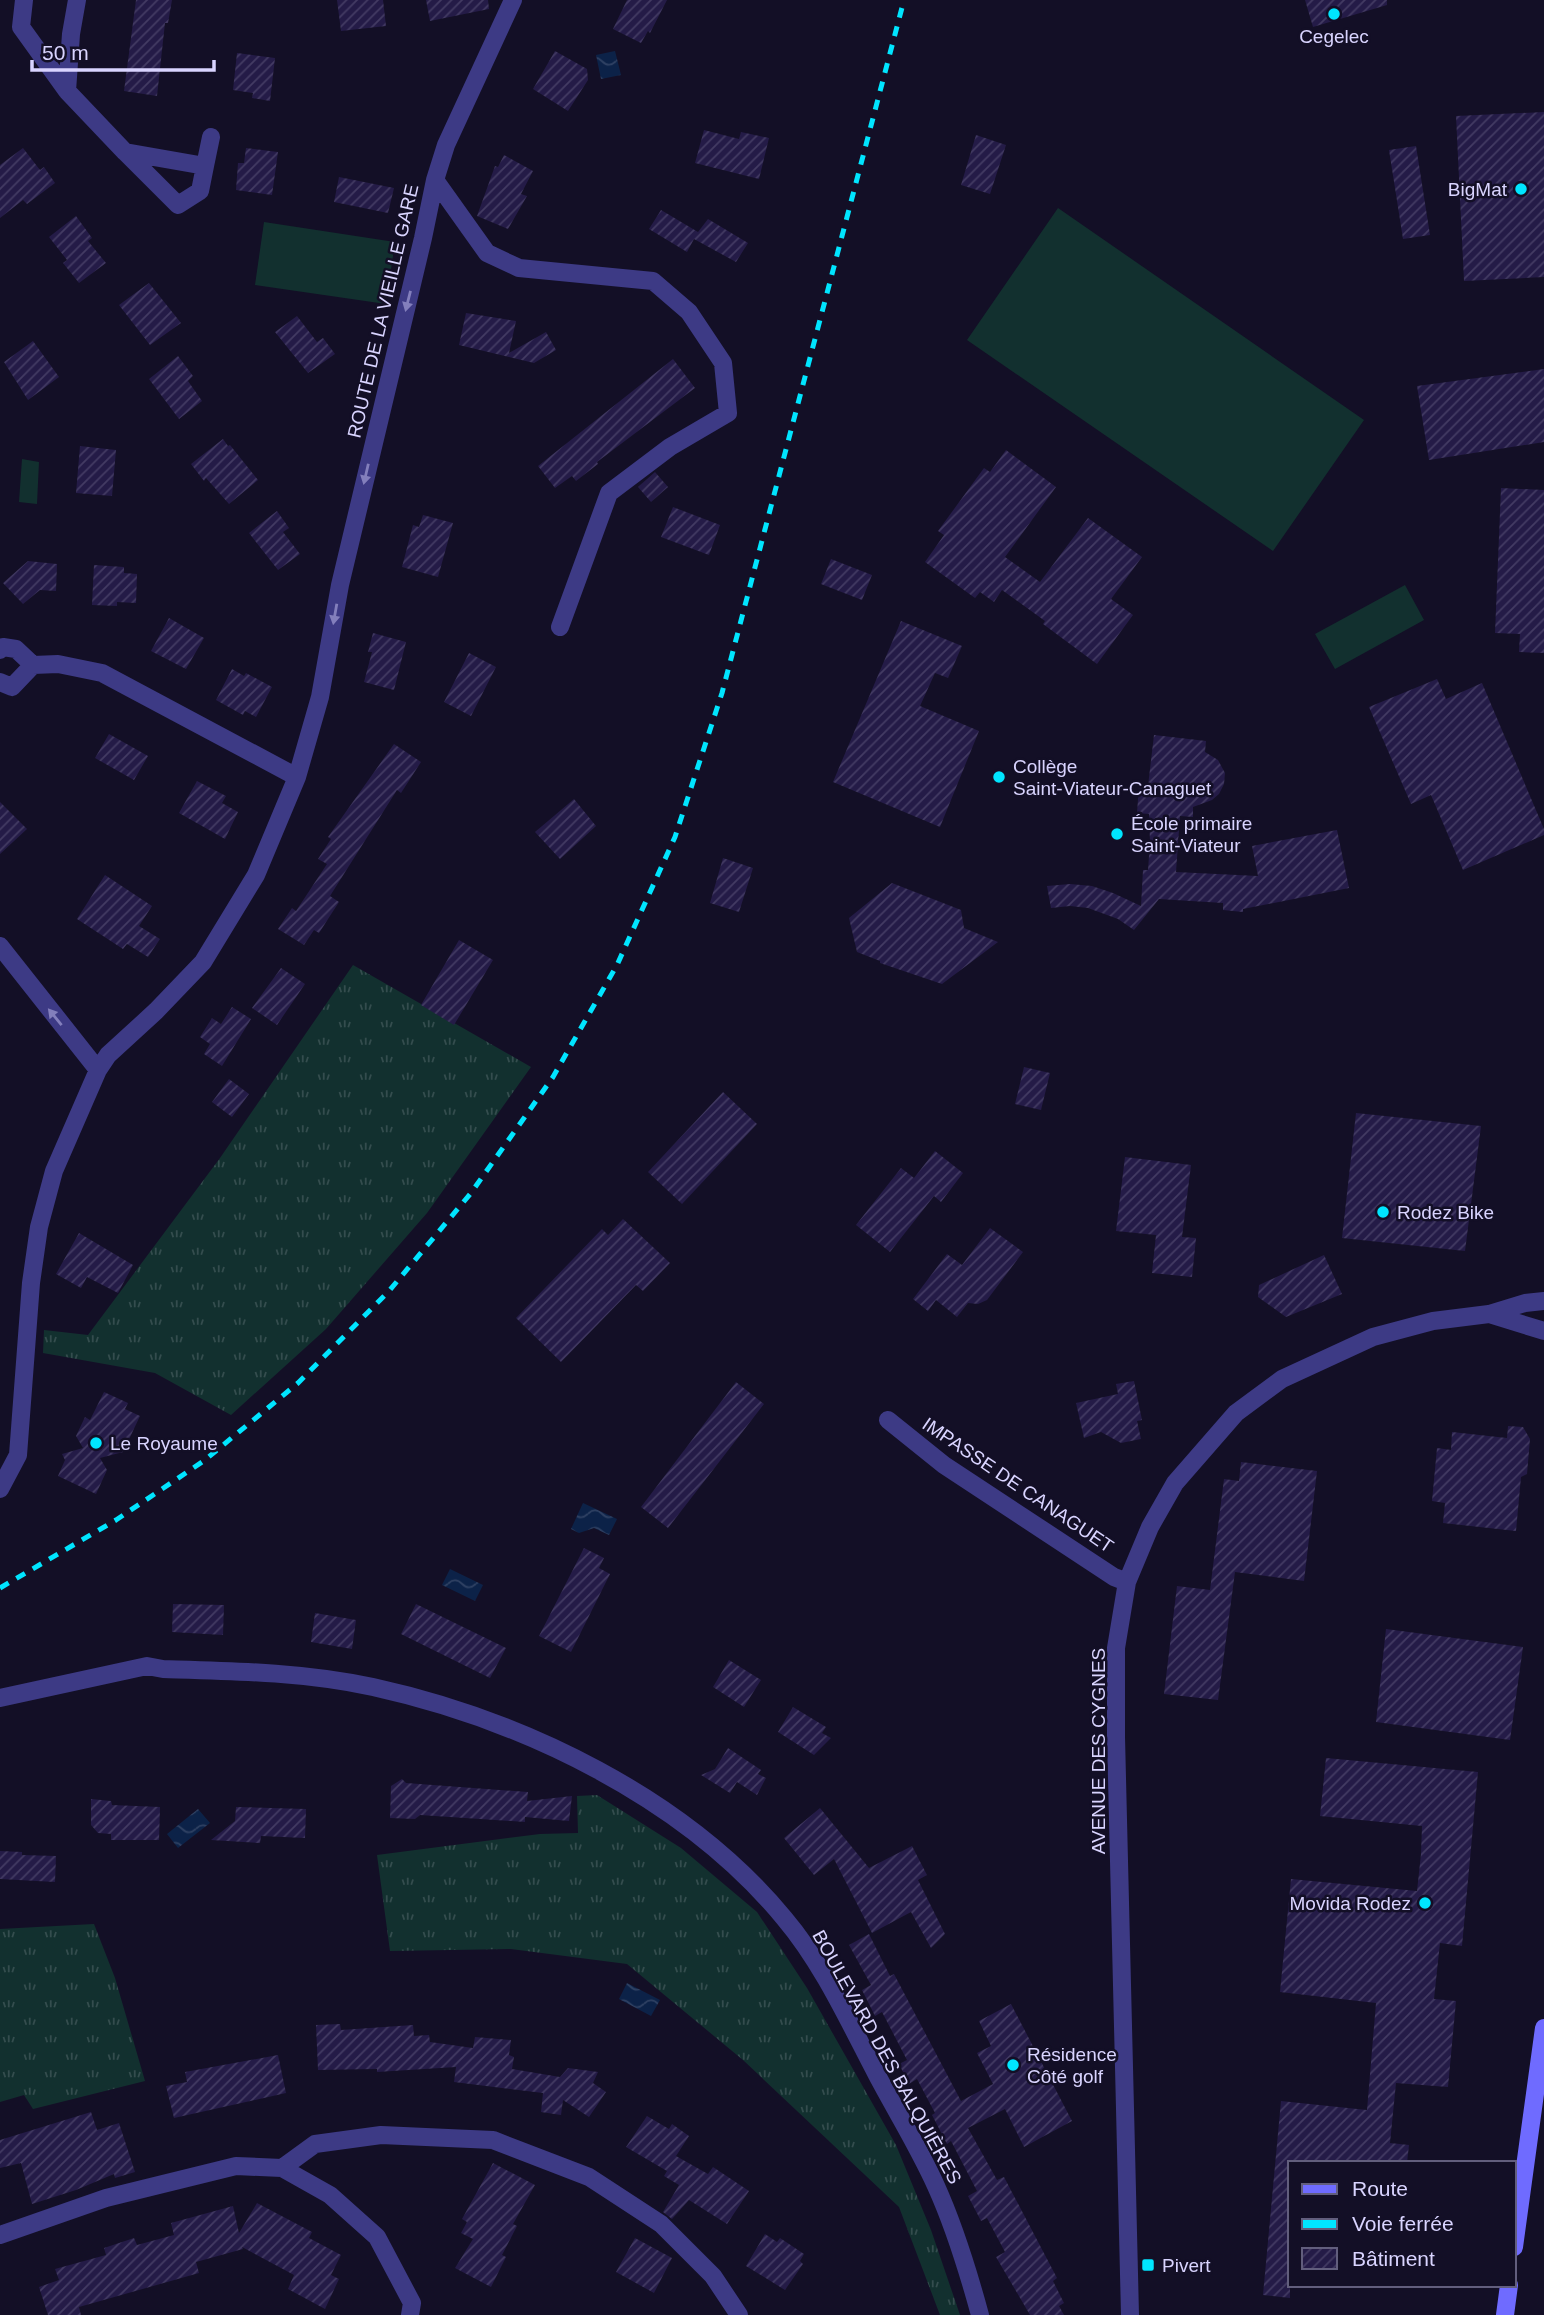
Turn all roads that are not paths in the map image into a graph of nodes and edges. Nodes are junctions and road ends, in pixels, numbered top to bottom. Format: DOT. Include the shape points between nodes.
graph roads {
  1 [pos="24,0"];
  2 [pos="77,0"];
  3 [pos="513,0"];
  4 [pos="67,91"];
  5 [pos="211,137"];
  6 [pos="125,152"];
  7 [pos="205,166"];
  8 [pos="435,180"];
  9 [pos="560,627"];
  10 [pos="0,650"];
  11 [pos="33,665"];
  12 [pos="0,682"];
  13 [pos="297,777"];
  14 [pos="0,946"];
  15 [pos="99,1070"];
  16 [pos="1544,1301"];
  17 [pos="1489,1314"];
  18 [pos="1544,1331"];
  19 [pos="888,1420"];
  20 [pos="0,1489"];
  21 [pos="1126,1582"];
  22 [pos="0,1698"];
  23 [pos="1544,2028"];
  24 [pos="282,2168"];
  25 [pos="1516,2232"];
  26 [pos="0,2235"];
  27 [pos="1509,2287"];
  28 [pos="410,2315"];
  29 [pos="739,2315"];
  30 [pos="980,2315"];
  31 [pos="1130,2315"];
  32 [pos="1505,2315"];
  1 -- 4 [label="street" via="21,27"];
  2 -- 4 [label="street"];
  3 -- 8 [label="street, ROUTE DE LA VIEILLE GARE" via="446,145"];
  4 -- 6 [label="street"];
  5 -- 7 [label="street"];
  6 -- 7 [label="street"];
  6 -- 7 [label="street" via="178,205 200,191"];
  8 -- 9 [label="street" via="487,253 519,268 653,281 689,312 723,363 728,413 670,447 609,493"];
  8 -- 13 [label="street, ROUTE DE LA VIEILLE GARE, one-way" via="340,585 320,697"];
  10 -- 11 [label="street" via="16,649"];
  11 -- 12 [label="street" via="12,687"];
  11 -- 13 [label="street" via="58,664 102,673"];
  13 -- 15 [label="street, ROUTE DE LA VIEILLE GARE" via="256,875 203,962 108,1055"];
  15 -- 14 [label="street, one-way"];
  15 -- 20 [label="street, ROUTE DE LA VIEILLE GARE" via="54,1171 39,1227 18,1455"];
  16 -- 17 [label="street, AVENUE DES CYGNES"];
  17 -- 18 [label="street, AVENUE DES CYGNES"];
  17 -- 21 [label="street, AVENUE DES CYGNES" via="1433,1321 1373,1338 1282,1379 1236,1413 1175,1483"];
  19 -- 21 [label="street, IMPASSE DE CANAGUET" via="944,1465"];
  21 -- 31 [label="street, AVENUE DES CYGNES" via="1116,1648 1116,1737"];
  22 -- 30 [label="street, BOULEVARD DES BALQUIÈRES" via="147,1666 294,1676 372,1687 458,1710 559,1750 678,1820 754,1884 786,1919 817,1965 935,2184 963,2252"];
  23 -- 25 [label="main road"];
  24 -- 26 [label="street" via="236,2166 106,2198"];
  24 -- 28 [label="street" via="330,2195 377,2238 412,2303"];
  24 -- 29 [label="street" via="315,2144 381,2135 493,2140 589,2177 661,2224 713,2276"];
  27 -- 32 [label="main road"];
}
